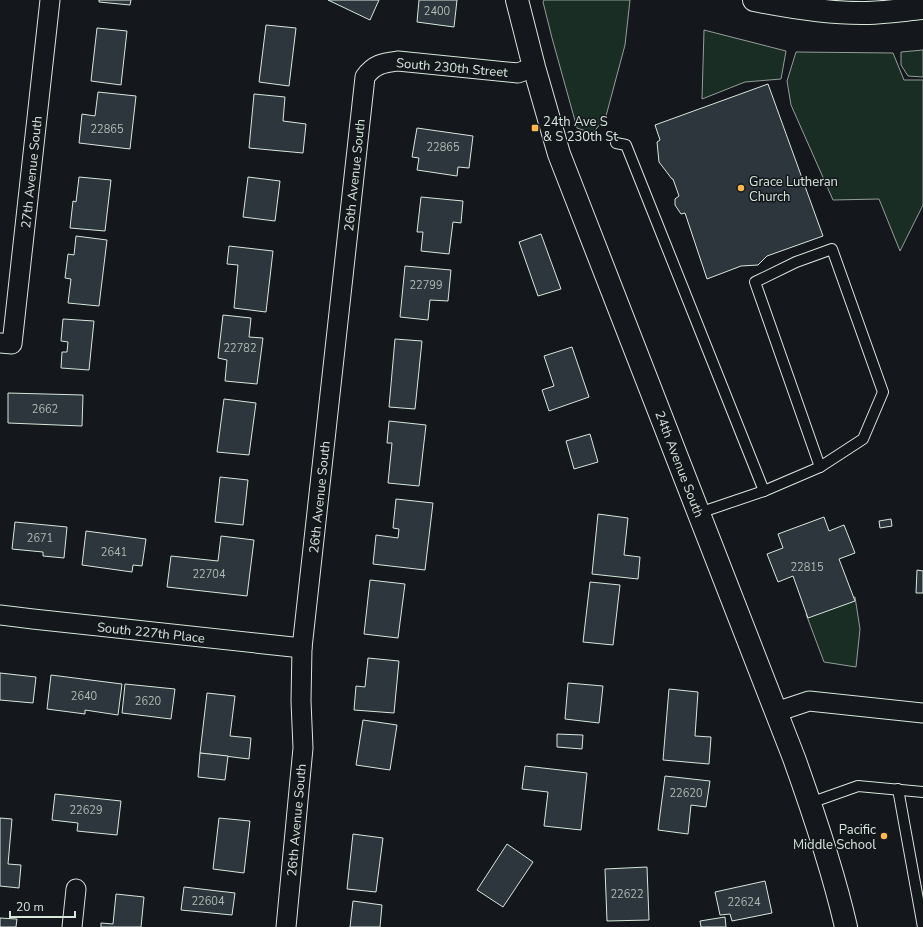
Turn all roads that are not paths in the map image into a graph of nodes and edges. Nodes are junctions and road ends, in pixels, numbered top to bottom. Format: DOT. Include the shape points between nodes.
graph roads {
  1 [pos="50,0"];
  2 [pos="517,0"];
  3 [pos="754,0"];
  4 [pos="923,8"];
  5 [pos="534,67"];
  6 [pos="370,70"];
  7 [pos="616,143"];
  8 [pos="6,343"];
  9 [pos="820,467"];
  10 [pos="764,491"];
  11 [pos="699,514"];
  12 [pos="0,615"];
  13 [pos="302,648"];
  14 [pos="776,712"];
  15 [pos="923,713"];
  16 [pos="898,789"];
  17 [pos="923,792"];
  18 [pos="810,803"];
  19 [pos="76,889"];
  20 [pos="72,927"];
  21 [pos="286,927"];
  22 [pos="846,927"];
  23 [pos="923,927"];
  1 -- 8 [label="street, 27th Avenue South"];
  2 -- 5 [label="street, 24th Avenue South"];
  3 -- 4 [label="street" via="833,12 889,12"];
  5 -- 6 [label="street, South 230th Street" via="518,72 398,61"];
  5 -- 11 [label="street, 24th Avenue South" via="560,154"];
  6 -- 13 [label="street, 26th Avenue South" via="365,77 364,85"];
  7 -- 10 [label="lane" via="626,144"];
  9 -- 9 [label="lane" via="755,282 796,262 832,249 883,392 863,439"];
  9 -- 10 [label="lane"];
  10 -- 11 [label="lane"];
  11 -- 14 [label="street, 24th Avenue South"];
  12 -- 13 [label="street, South 227th Place"];
  13 -- 21 [label="street, 26th Avenue South" via="303,748"];
  14 -- 15 [label="street" via="809,701"];
  14 -- 18 [label="street, 24th Avenue South"];
  16 -- 17 [label="lane"];
  16 -- 18 [label="lane" via="858,786"];
  16 -- 23 [label="lane"];
  18 -- 22 [label="street, 24th Avenue South"];
  19 -- 20 [label="street"];
}
